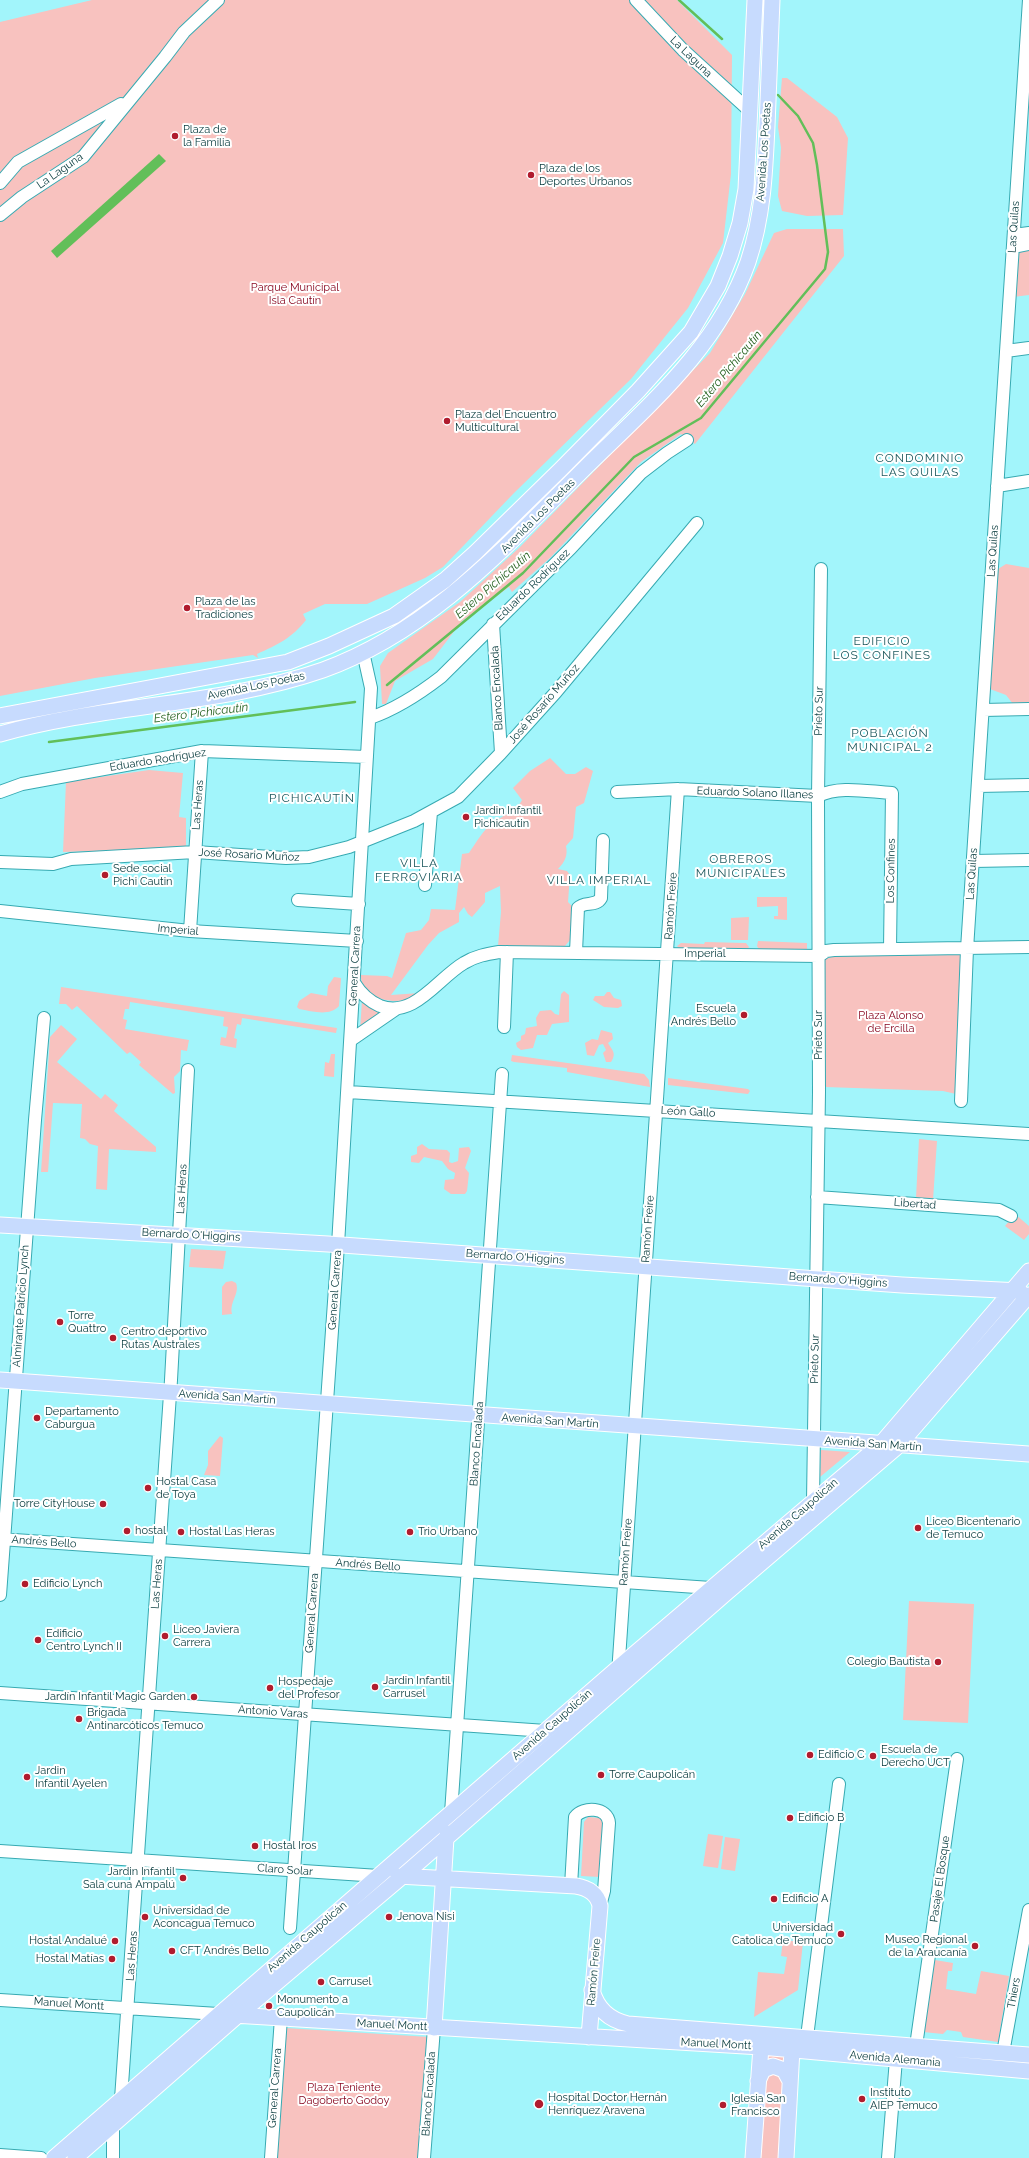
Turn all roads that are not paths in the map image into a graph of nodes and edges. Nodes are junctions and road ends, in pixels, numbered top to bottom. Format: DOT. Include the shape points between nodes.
graph roads {
  1 [pos="218,0"];
  2 [pos="636,0"];
  3 [pos="755,0"];
  4 [pos="772,0"];
  5 [pos="779,0"];
  6 [pos="1029,0"];
  7 [pos="1028,43"];
  8 [pos="770,55"];
  9 [pos="127,101"];
  10 [pos="750,111"];
  11 [pos="1025,122"];
  12 [pos="0,183"];
  13 [pos="0,215"];
  14 [pos="1029,233"];
  15 [pos="1014,241"];
  16 [pos="1029,244"];
  17 [pos="1029,348"];
  18 [pos="1006,351"];
  19 [pos="687,440"];
  20 [pos="1029,481"];
  21 [pos="998,486"];
  22 [pos="697,523"];
  23 [pos="821,570"];
  24 [pos="394,616"];
  25 [pos="493,624"];
  26 [pos="363,652"];
  27 [pos="1029,709"];
  28 [pos="983,710"];
  29 [pos="0,716"];
  30 [pos="370,718"];
  31 [pos="0,734"];
  32 [pos="202,751"];
  33 [pos="501,753"];
  34 [pos="367,757"];
  35 [pos="1029,785"];
  36 [pos="978,786"];
  37 [pos="678,789"];
  38 [pos="0,792"];
  39 [pos="617,792"];
  40 [pos="892,793"];
  41 [pos="818,796"];
  42 [pos="431,812"];
  43 [pos="603,840"];
  44 [pos="362,842"];
  45 [pos="195,852"];
  46 [pos="1029,860"];
  47 [pos="973,861"];
  48 [pos="0,862"];
  49 [pos="426,885"];
  50 [pos="298,900"];
  51 [pos="359,904"];
  52 [pos="0,911"];
  53 [pos="190,931"];
  54 [pos="357,941"];
  55 [pos="1029,947"];
  56 [pos="890,949"];
  57 [pos="967,949"];
  58 [pos="508,952"];
  59 [pos="576,952"];
  60 [pos="668,953"];
  61 [pos="819,956"];
  62 [pos="355,984"];
  63 [pos="396,1009"];
  64 [pos="44,1018"];
  65 [pos="504,1027"];
  66 [pos="351,1040"];
  67 [pos="188,1070"];
  68 [pos="502,1074"];
  69 [pos="348,1092"];
  70 [pos="961,1101"];
  71 [pos="500,1102"];
  72 [pos="657,1111"];
  73 [pos="818,1120"];
  74 [pos="1029,1134"];
  75 [pos="817,1198"];
  76 [pos="1011,1216"];
  77 [pos="0,1225"];
  78 [pos="27,1227"];
  79 [pos="180,1234"];
  80 [pos="338,1245"];
  81 [pos="490,1256"];
  82 [pos="646,1266"];
  83 [pos="1029,1271"];
  84 [pos="816,1278"];
  85 [pos="1013,1291"];
  86 [pos="1029,1292"];
  87 [pos="1029,1295"];
  88 [pos="0,1380"];
  89 [pos="16,1381"];
  90 [pos="170,1393"];
  91 [pos="327,1404"];
  92 [pos="479,1415"];
  93 [pos="634,1427"];
  94 [pos="814,1440"];
  95 [pos="880,1445"];
  96 [pos="898,1446"];
  97 [pos="1029,1454"];
  98 [pos="813,1501"];
  99 [pos="2,1539"];
  100 [pos="159,1550"];
  101 [pos="316,1561"];
  102 [pos="469,1572"];
  103 [pos="624,1582"];
  104 [pos="712,1588"];
  105 [pos="0,1595"];
  106 [pos="618,1668"];
  107 [pos="612,1693"];
  108 [pos="0,1694"];
  109 [pos="149,1704"];
  110 [pos="304,1714"];
  111 [pos="457,1725"];
  112 [pos="546,1731"];
  113 [pos="958,1759"];
  114 [pos="839,1784"];
  115 [pos="466,1800"];
  116 [pos="452,1813"];
  117 [pos="446,1838"];
  118 [pos="0,1851"];
  119 [pos="138,1860"];
  120 [pos="293,1871"];
  121 [pos="379,1876"];
  122 [pos="402,1876"];
  123 [pos="444,1879"];
  124 [pos="571,1886"];
  125 [pos="600,1906"];
  126 [pos="1029,1910"];
  127 [pos="290,1928"];
  128 [pos="592,1990"];
  129 [pos="0,2000"];
  130 [pos="129,2008"];
  131 [pos="218,2014"];
  132 [pos="237,2016"];
  133 [pos="280,2018"];
  134 [pos="434,2028"];
  135 [pos="780,2035"];
  136 [pos="589,2037"];
  137 [pos="807,2037"];
  138 [pos="916,2046"];
  139 [pos="761,2047"];
  140 [pos="792,2050"];
  141 [pos="1003,2053"];
  142 [pos="1029,2055"];
  143 [pos="896,2059"];
  144 [pos="990,2067"];
  145 [pos="1029,2071"];
  146 [pos="758,2081"];
  147 [pos="790,2081"];
  148 [pos="121,2099"];
  149 [pos="113,2125"];
  150 [pos="0,2155"];
  151 [pos="41,2158"];
  152 [pos="54,2158"];
  153 [pos="76,2158"];
  154 [pos="113,2158"];
  155 [pos="270,2158"];
  156 [pos="424,2158"];
  157 [pos="753,2158"];
  158 [pos="786,2158"];
  159 [pos="888,2158"];
  1 -- 9 [label="street, La Laguna" via="175,42"];
  2 -- 10 [label="street, La Laguna" via="683,50"];
  3 -- 10 [label="main road, Avenida Los Poetas"];
  4 -- 8 [label="main road, Avenida Los Poetas"];
  5 -- 8 [label="main road" via="777,29"];
  6 -- 7 [label="street, Las Quilas"];
  7 -- 11 [label="street, Las Quilas"];
  8 -- 26 [label="main road, Avenida Los Poetas" via="764,188 756,232 737,288 712,334 683,371 483,570 423,618"];
  9 -- 12 [label="street, La Laguna" via="18,162"];
  9 -- 13 [label="street, La Laguna" via="83,157 22,197"];
  10 -- 24 [label="main road, Avenida Los Poetas" via="746,189 740,223 718,286 691,332 638,391 475,553 439,584"];
  11 -- 15 [label="street, Las Quilas"];
  14 -- 15 [label="street"];
  15 -- 16 [label="street"];
  15 -- 18 [label="street, Las Quilas"];
  17 -- 18 [label="street"];
  18 -- 21 [label="street, Las Quilas"];
  19 -- 25 [label="street, Eduardo Rodríguez" via="640,473 571,548"];
  20 -- 21 [label="street"];
  21 -- 28 [label="street, Las Quilas"];
  22 -- 33 [label="street, José Rosario Muñoz" via="556,692"];
  23 -- 41 [label="street, Prieto Sur"];
  24 -- 26 [label="main road" via="377,629"];
  24 -- 29 [label="main road, Avenida Los Poetas" via="288,662"];
  25 -- 30 [label="street, Eduardo Rodríguez" via="428,688 389,711"];
  25 -- 33 [label="street, Blanco Encalada"];
  26 -- 30 [label="street, General Carrera" via="371,688"];
  26 -- 31 [label="main road, Avenida Los Poetas" via="324,670 293,680 35,725"];
  27 -- 28 [label="street"];
  28 -- 36 [label="street, Las Quilas"];
  30 -- 34 [label="street, General Carrera"];
  32 -- 34 [label="street, Eduardo Rodríguez"];
  32 -- 38 [label="street, Eduardo Rodríguez" via="22,784"];
  32 -- 45 [label="street, Las Heras"];
  33 -- 42 [label="street, José Rosario Muñoz" via="458,797"];
  34 -- 44 [label="street, General Carrera"];
  35 -- 36 [label="street"];
  36 -- 47 [label="street, Las Quilas"];
  37 -- 39 [label="street, Eduardo Solano Illanes"];
  37 -- 41 [label="street, Eduardo Solano Illanes"];
  37 -- 60 [label="street, Ramón Freire"];
  40 -- 41 [label="street, Eduardo Solano Illanes" via="828,790"];
  40 -- 56 [label="street, Los Confines"];
  41 -- 61 [label="street, Prieto Sur"];
  42 -- 44 [label="street, José Rosario Muñoz" via="397,829"];
  42 -- 49 [label="street"];
  43 -- 59 [label="street" via="601,898 595,903 583,904 578,908"];
  44 -- 45 [label="street, José Rosario Muñoz" via="335,852 298,858"];
  44 -- 51 [label="street, General Carrera"];
  45 -- 48 [label="street, José Rosario Muñoz" via="72,859 53,864"];
  45 -- 53 [label="street, Las Heras"];
  46 -- 47 [label="street"];
  47 -- 57 [label="street, Las Quilas"];
  50 -- 51 [label="street"];
  51 -- 54 [label="street, General Carrera"];
  52 -- 53 [label="street, Imperial"];
  53 -- 54 [label="street, Imperial"];
  54 -- 62 [label="street, General Carrera"];
  55 -- 57 [label="street, Imperial"];
  56 -- 57 [label="street, Imperial"];
  56 -- 61 [label="street, Imperial" via="834,950 826,951"];
  57 -- 70 [label="street, Las Quilas"];
  58 -- 59 [label="street, Imperial"];
  58 -- 63 [label="street, Imperial" via="487,954 464,963 418,1000"];
  58 -- 65 [label="street"];
  59 -- 60 [label="street, Imperial"];
  60 -- 61 [label="street, Imperial"];
  60 -- 72 [label="street, Ramón Freire"];
  61 -- 73 [label="street, Prieto Sur"];
  62 -- 63 [label="street" via="372,1002"];
  62 -- 66 [label="street, General Carrera"];
  63 -- 66 [label="street, Imperial"];
  64 -- 78 [label="street, Almirante Patricio Lynch"];
  66 -- 69 [label="street, General Carrera"];
  67 -- 79 [label="street, Las Heras"];
  68 -- 71 [label="street, Blanco Encalada"];
  69 -- 71 [label="street, León Gallo"];
  69 -- 80 [label="street, General Carrera"];
  71 -- 72 [label="street, León Gallo"];
  71 -- 81 [label="street, Blanco Encalada"];
  72 -- 73 [label="street, León Gallo"];
  72 -- 82 [label="street, Ramón Freire"];
  73 -- 74 [label="street, León Gallo"];
  73 -- 75 [label="street, Prieto Sur"];
  75 -- 76 [label="street, Libertad" via="999,1210"];
  75 -- 84 [label="street, Prieto Sur"];
  77 -- 78 [label="main road, Bernardo O'Higgins"];
  78 -- 79 [label="main road, Bernardo O'Higgins"];
  78 -- 89 [label="street, Almirante Patricio Lynch"];
  79 -- 80 [label="main road, Bernardo O'Higgins"];
  79 -- 90 [label="street, Las Heras"];
  80 -- 81 [label="main road, Bernardo O'Higgins"];
  80 -- 91 [label="street, General Carrera"];
  81 -- 82 [label="main road, Bernardo O'Higgins"];
  81 -- 92 [label="street, Blanco Encalada"];
  82 -- 84 [label="main road, Bernardo O'Higgins"];
  82 -- 93 [label="street, Ramón Freire"];
  83 -- 85 [label="main road, Avenida Caupolicán"];
  84 -- 85 [label="main road, Bernardo O'Higgins"];
  84 -- 94 [label="street, Prieto Sur"];
  85 -- 86 [label="main road, Bernardo O'Higgins"];
  85 -- 95 [label="main road, Avenida Caupolicán"];
  87 -- 96 [label="main road, Avenida Caupolicán"];
  88 -- 89 [label="main road, Avenida San Martín"];
  89 -- 90 [label="main road, Avenida San Martín"];
  89 -- 99 [label="street, Almirante Patricio Lynch"];
  90 -- 91 [label="main road, Avenida San Martín"];
  90 -- 100 [label="street, Las Heras"];
  91 -- 92 [label="main road, Avenida San Martín"];
  91 -- 101 [label="street, General Carrera"];
  92 -- 93 [label="main road, Avenida San Martín"];
  92 -- 102 [label="street, Blanco Encalada"];
  93 -- 94 [label="main road, Avenida San Martín"];
  93 -- 103 [label="street, Ramón Freire"];
  94 -- 95 [label="main road, Avenida San Martín"];
  94 -- 98 [label="street, Prieto Sur"];
  95 -- 96 [label="main road, Avenida San Martín"];
  95 -- 98 [label="main road, Avenida Caupolicán"];
  96 -- 97 [label="main road, Avenida San Martín"];
  96 -- 107 [label="main road, Avenida Caupolicán"];
  98 -- 104 [label="main road, Avenida Caupolicán"];
  99 -- 100 [label="street, Andrés Bello"];
  99 -- 105 [label="street, Almirante Patricio Lynch"];
  100 -- 101 [label="street, Andrés Bello"];
  100 -- 109 [label="street, Las Heras"];
  101 -- 102 [label="street, Andrés Bello"];
  101 -- 110 [label="street, General Carrera"];
  102 -- 103 [label="street, Andrés Bello"];
  102 -- 111 [label="street, Blanco Encalada"];
  103 -- 104 [label="street, Andrés Bello"];
  103 -- 106 [label="street, Ramón Freire"];
  104 -- 106 [label="main road, Avenida Caupolicán"];
  106 -- 107 [label="street, Ramón Freire"];
  106 -- 112 [label="main road, Avenida Caupolicán"];
  107 -- 117 [label="main road, Avenida Caupolicán"];
  108 -- 109 [label="street, Antonio Varas"];
  109 -- 110 [label="street, Antonio Varas"];
  109 -- 119 [label="street, Las Heras"];
  110 -- 111 [label="street, Antonio Varas"];
  110 -- 120 [label="street, General Carrera"];
  111 -- 112 [label="street, Antonio Varas"];
  111 -- 116 [label="street, Blanco Encalada"];
  112 -- 115 [label="main road, Avenida Caupolicán"];
  113 -- 138 [label="street, Pasaje El Bosque"];
  114 -- 137 [label="street"];
  115 -- 116 [label="main road, Avenida Caupolicán"];
  115 -- 117 [label="main road"];
  116 -- 121 [label="main road, Avenida Caupolicán"];
  117 -- 122 [label="main road, Avenida Caupolicán"];
  117 -- 123 [label="main road, Blanco Encalada"];
  118 -- 119 [label="street, Claro Solar"];
  119 -- 120 [label="street, Claro Solar"];
  119 -- 130 [label="street, Las Heras"];
  120 -- 121 [label="street, Claro Solar"];
  120 -- 127 [label="street, General Carrera"];
  121 -- 122 [label="main road, Claro Solar"];
  121 -- 131 [label="main road, Avenida Caupolicán"];
  122 -- 123 [label="main road, Claro Solar"];
  122 -- 132 [label="main road, Avenida Caupolicán"];
  123 -- 124 [label="main road, Claro Solar"];
  123 -- 134 [label="main road, Blanco Encalada"];
  124 -- 125 [label="main road" via="589,1891 599,1901"];
  124 -- 125 [label="street, Ramón Freire" via="575,1817 584,1810 603,1812 608,1816 609,1823 604,1891"];
  125 -- 128 [label="main road, Ramón Freire"];
  126 -- 141 [label="street, Thiers"];
  128 -- 135 [label="main road, Manuel Montt" via="596,2002 604,2013 621,2023"];
  128 -- 136 [label="main road, Ramón Freire"];
  129 -- 130 [label="street, Manuel Montt"];
  130 -- 131 [label="street, Manuel Montt"];
  130 -- 148 [label="street, Las Heras"];
  131 -- 132 [label="main road, Manuel Montt"];
  131 -- 148 [label="main road, Avenida Caupolicán"];
  132 -- 133 [label="main road, Manuel Montt"];
  132 -- 149 [label="main road, Avenida Caupolicán"];
  133 -- 134 [label="main road, Manuel Montt"];
  133 -- 155 [label="street, General Carrera"];
  134 -- 136 [label="main road, Manuel Montt"];
  134 -- 156 [label="street, Blanco Encalada"];
  135 -- 137 [label="main road, Avenida Alemania"];
  135 -- 139 [label="main road" via="767,2039"];
  136 -- 139 [label="main road, Manuel Montt"];
  137 -- 138 [label="main road, Avenida Alemania"];
  138 -- 141 [label="main road, Avenida Alemania"];
  139 -- 140 [label="main road, Avenida Alemania"];
  139 -- 146 [label="main road"];
  140 -- 143 [label="main road, Avenida Alemania"];
  140 -- 147 [label="main road"];
  141 -- 142 [label="main road, Avenida Alemania"];
  141 -- 144 [label="main road" via="1003,2058"];
  143 -- 144 [label="main road, Avenida Alemania"];
  143 -- 159 [label="street"];
  144 -- 145 [label="main road, Avenida Alemania"];
  146 -- 147 [label="main road" via="763,2070 773,2066 784,2070"];
  146 -- 157 [label="main road"];
  147 -- 158 [label="main road"];
  148 -- 152 [label="main road, Avenida Caupolicán"];
  149 -- 153 [label="main road, Avenida Caupolicán"];
  149 -- 154 [label="street"];
  150 -- 151 [label="street"];
}
